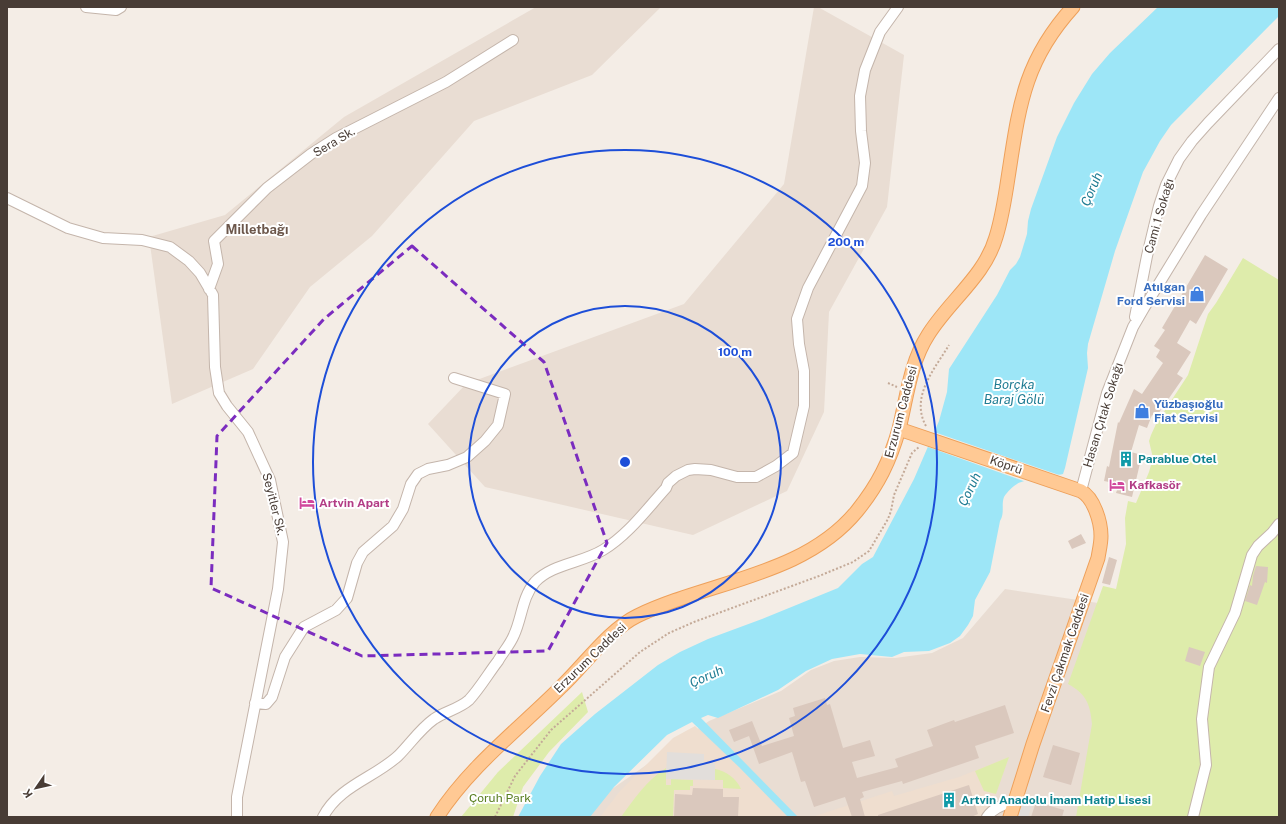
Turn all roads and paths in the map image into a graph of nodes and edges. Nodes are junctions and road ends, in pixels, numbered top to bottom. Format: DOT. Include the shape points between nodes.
graph roads {
  1 [pos="86,7"];
  2 [pos="121,7"];
  3 [pos="898,7"];
  4 [pos="1073,7"];
  5 [pos="513,40"];
  6 [pos="1279,49"];
  7 [pos="1279,98"];
  8 [pos="7,198"];
  9 [pos="209,289"];
  10 [pos="1133,327"];
  11 [pos="949,346"];
  12 [pos="454,378"];
  13 [pos="898,429"];
  14 [pos="926,438"];
  15 [pos="1081,491"];
  16 [pos="1279,524"];
  17 [pos="255,703"];
  18 [pos="1015,801"];
  19 [pos="237,817"];
  20 [pos="323,817"];
  21 [pos="437,817"];
  22 [pos="495,817"];
  23 [pos="987,817"];
  24 [pos="1010,817"];
  25 [pos="1193,817"];
  1 -- 2 [label="street" via="116,10"];
  3 -- 20 [label="street" via="880,32 865,70 860,96 865,163 862,186 808,288 797,319 804,371 804,406 793,454 756,476 737,477 711,470 695,469 681,472 614,543 588,558 554,569 541,577 525,598 511,642 470,700 427,725 391,762 341,794"];
  4 -- 13 [label="main road, Erzurum Caddesi" via="1058,23 1039,53 1025,88 1016,123 996,240 985,262 941,316 919,351"];
  5 -- 9 [label="street, Sera Sk." via="446,82 336,138 268,188 214,241 218,264"];
  6 -- 10 [label="street, Cami 1 Sokağı" via="1196,136 1173,169 1159,206"];
  7 -- 10 [label="street, Hasan Çıtak Sokağı" via="1201,215"];
  8 -- 9 [label="street, Seyitler Sk." via="68,228 103,238 142,240 170,247 189,261"];
  9 -- 17 [label="street, Seyitler Sk." via="213,295 215,367 219,393 248,432 270,480 283,542 278,589"];
  10 -- 15 [label="street, Hasan Çıtak Sokağı" via="1107,393"];
  11 -- 14 [label="path" via="926,382 921,395 921,415"];
  12 -- 17 [label="street" via="505,394 498,426 467,457 418,474 393,526 363,552 357,563 347,598 336,610 304,627 285,657 272,697 266,704"];
  13 -- 14 [label="main road, Köprü"];
  13 -- 21 [label="main road, Erzurum Caddesi" via="881,478 856,514 835,533 790,561 667,604 626,622 465,779"];
  14 -- 15 [label="main road, Köprü"];
  14 -- 22 [label="path" via="912,453 894,495 888,519 869,551 853,562 819,576 669,633 640,652 551,730 515,776"];
  15 -- 18 [label="main road, Fevzi Çakmak Caddesi" via="1092,503 1100,524 1098,558"];
  16 -- 25 [label="street" via="1252,555 1235,613 1209,667 1202,719 1206,765"];
  17 -- 19 [label="street, Seyitler Sk." via="237,797"];
  18 -- 23 [label="street" via="996,807"];
  18 -- 24 [label="main road, Fevzi Çakmak Caddesi"];
}
